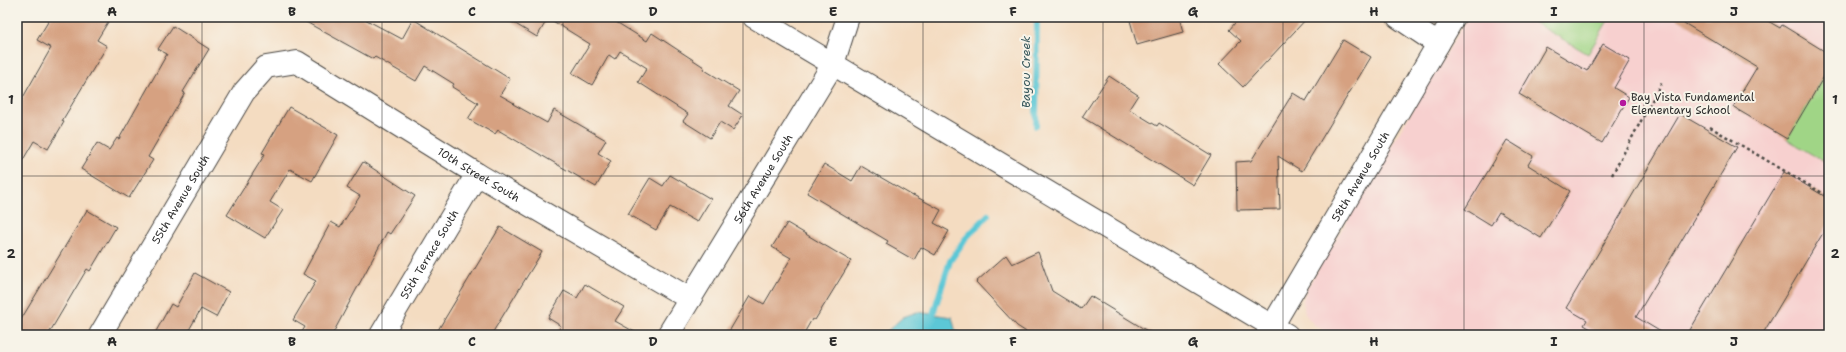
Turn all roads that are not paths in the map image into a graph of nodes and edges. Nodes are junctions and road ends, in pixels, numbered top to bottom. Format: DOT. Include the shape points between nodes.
graph roads {
  1 [pos="754,17"];
  2 [pos="848,17"];
  3 [pos="1398,17"];
  4 [pos="1454,17"];
  5 [pos="1438,44"];
  6 [pos="833,64"];
  7 [pos="266,67"];
  8 [pos="477,174"];
  9 [pos="690,299"];
  10 [pos="1275,332"];
  11 [pos="100,335"];
  12 [pos="381,335"];
  13 [pos="668,335"];
  1 -- 6 [label="street"];
  2 -- 6 [label="street, 56th Avenue South"];
  3 -- 5 [label="street"];
  4 -- 5 [label="street, 58th Avenue South"];
  5 -- 10 [label="street, 58th Avenue South"];
  6 -- 9 [label="street, 56th Avenue South"];
  6 -- 10 [label="street"];
  7 -- 8 [label="street, 10th Street South" via="297,62"];
  7 -- 11 [label="street, 55th Avenue South" via="244,92"];
  8 -- 9 [label="street, 10th Street South"];
  8 -- 12 [label="street, 55th Terrace South"];
  9 -- 13 [label="street, 56th Avenue South"];
}
